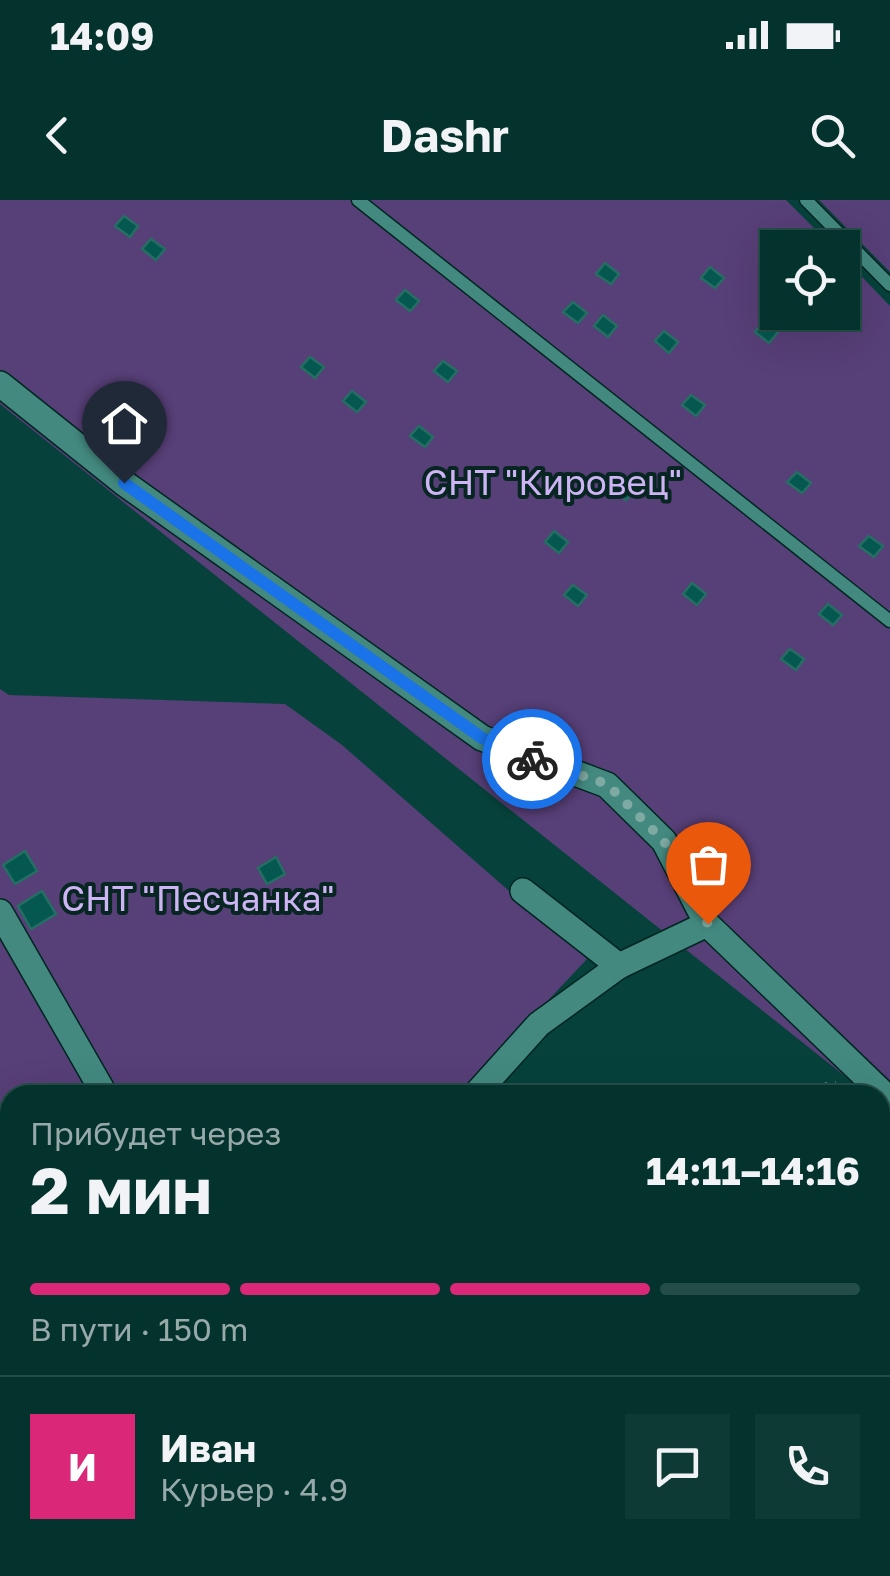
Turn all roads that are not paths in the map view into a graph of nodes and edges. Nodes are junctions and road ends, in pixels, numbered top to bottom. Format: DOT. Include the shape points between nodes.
graph roads {
  1 [pos="358,200"];
  2 [pos="806,200"];
  3 [pos="890,285"];
  4 [pos="0,384"];
  5 [pos="890,621"];
  6 [pos="523,891"];
  7 [pos="0,912"];
  8 [pos="708,924"];
  9 [pos="619,966"];
  10 [pos="99,1085"];
  11 [pos="484,1085"];
  12 [pos="874,1085"];
  1 -- 5 [label="lane"];
  2 -- 3 [label="lane"];
  4 -- 8 [label="street" via="124,483 482,738 607,784 664,841"];
  6 -- 9 [label="street"];
  7 -- 10 [label="street"];
  8 -- 9 [label="street"];
  8 -- 12 [label="street"];
  9 -- 11 [label="street" via="539,1024"];
}
